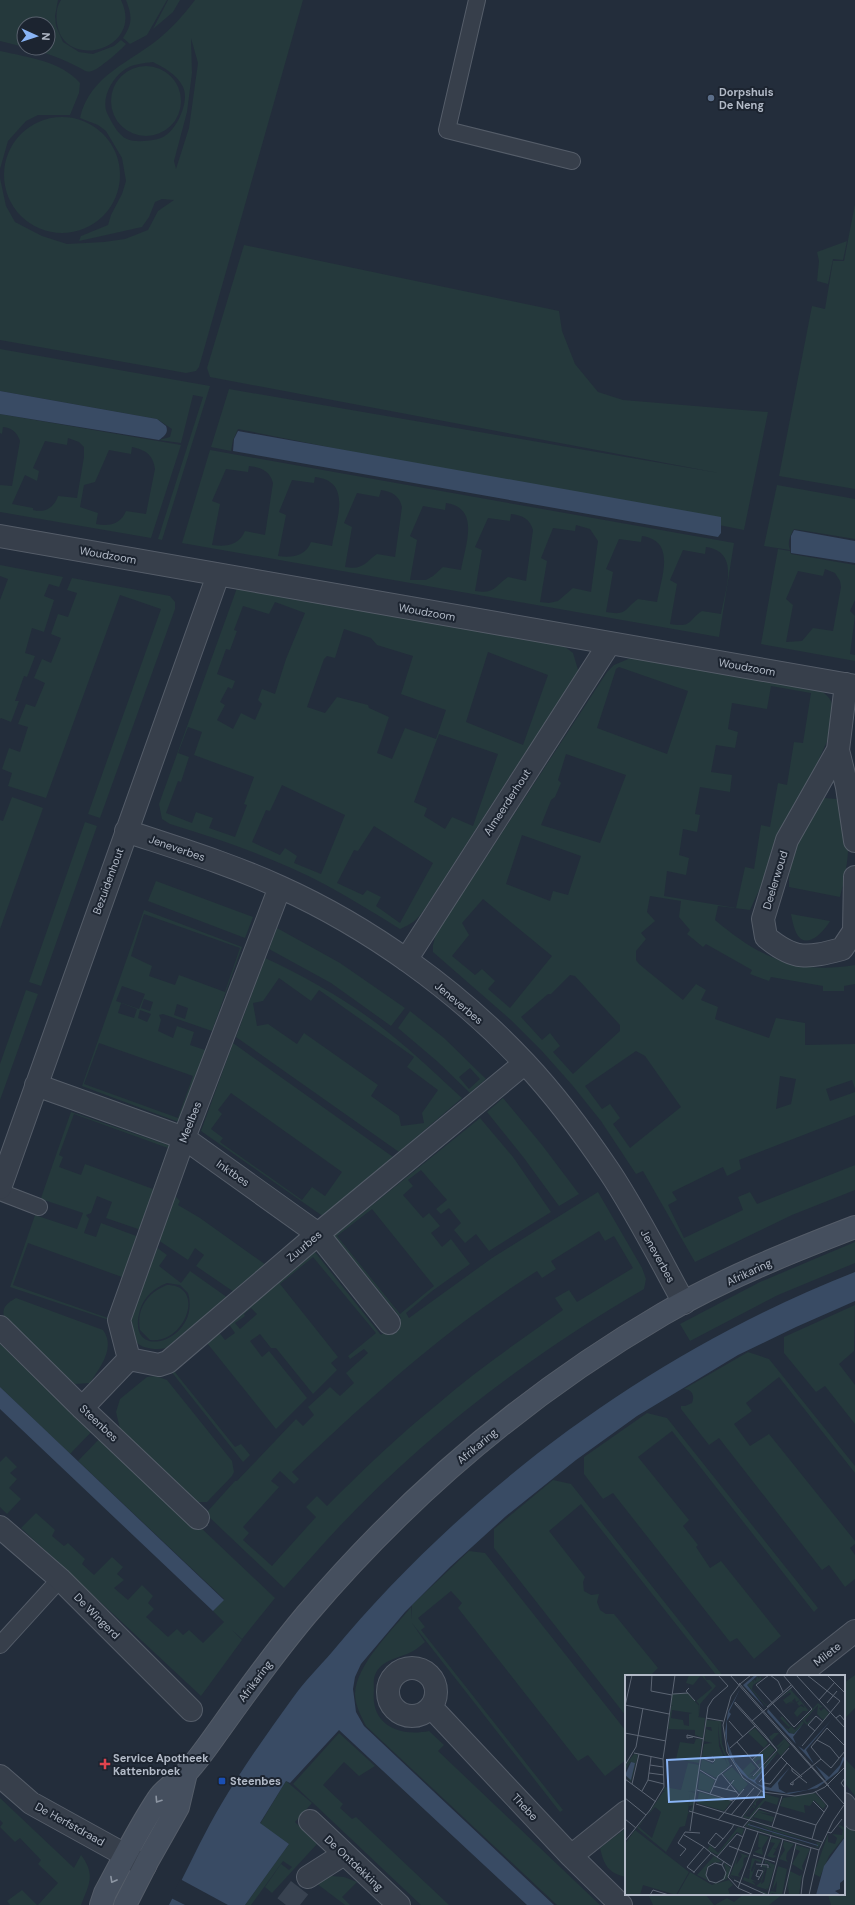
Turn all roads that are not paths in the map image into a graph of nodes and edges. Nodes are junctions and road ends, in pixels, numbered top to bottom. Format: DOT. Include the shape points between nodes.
graph roads {
  1 [pos="477,0"];
  2 [pos="572,161"];
  3 [pos="0,536"];
  4 [pos="218,575"];
  5 [pos="609,644"];
  6 [pos="850,685"];
  7 [pos="838,750"];
  8 [pos="126,831"];
  9 [pos="855,841"];
  10 [pos="855,877"];
  11 [pos="280,886"];
  12 [pos="406,960"];
  13 [pos="525,1063"];
  14 [pos="36,1085"];
  15 [pos="184,1138"];
  16 [pos="0,1188"];
  17 [pos="0,1192"];
  18 [pos="39,1207"];
  19 [pos="855,1227"];
  20 [pos="318,1234"];
  21 [pos="684,1303"];
  22 [pos="389,1323"];
  23 [pos="0,1326"];
  24 [pos="129,1360"];
  25 [pos="82,1408"];
  26 [pos="198,1518"];
  27 [pos="2,1533"];
  28 [pos="60,1579"];
  29 [pos="855,1631"];
  30 [pos="0,1645"];
  31 [pos="799,1675"];
  32 [pos="431,1707"];
  33 [pos="191,1710"];
  34 [pos="186,1773"];
  35 [pos="0,1776"];
  36 [pos="845,1805"];
  37 [pos="625,1813"];
  38 [pos="855,1819"];
  39 [pos="310,1821"];
  40 [pos="344,1854"];
  41 [pos="126,1855"];
  42 [pos="571,1856"];
  43 [pos="145,1866"];
  44 [pos="308,1877"];
  45 [pos="101,1905"];
  46 [pos="125,1905"];
  47 [pos="399,1905"];
  48 [pos="621,1905"];
  1 -- 2 [label="lane" via="447,130"];
  3 -- 4 [label="street, Woudzoom"];
  4 -- 5 [label="street, Woudzoom"];
  4 -- 8 [label="street, Bezuidenhout"];
  5 -- 6 [label="street, Woudzoom"];
  5 -- 12 [label="street, Almeerderhout"];
  6 -- 7 [label="street, Deelerwoud"];
  7 -- 9 [label="street, Deelerwoud" via="847,787"];
  7 -- 10 [label="street, Deelerwoud" via="787,840 763,919 766,937 779,948 800,956 842,949 854,931"];
  8 -- 11 [label="street, Jeneverbes"];
  8 -- 14 [label="street, Bezuidenhout"];
  11 -- 12 [label="street, Jeneverbes" via="346,922"];
  11 -- 15 [label="street, Meelbes"];
  12 -- 13 [label="street, Jeneverbes" via="470,1009"];
  13 -- 20 [label="street, Zuurbes"];
  13 -- 21 [label="street, Jeneverbes" via="570,1117 609,1171"];
  14 -- 15 [label="street, Inktbes"];
  14 -- 16 [label="street, Bezuidenhout"];
  15 -- 20 [label="street, Inktbes"];
  15 -- 24 [label="street, Meelbes" via="119,1320"];
  17 -- 18 [label="lane"];
  19 -- 21 [label="street, Afrikaring" via="745,1273"];
  20 -- 22 [label="street, Inktbes"];
  20 -- 24 [label="street, Zuurbes" via="168,1362 160,1365"];
  21 -- 34 [label="street, Afrikaring" via="663,1314 539,1396 479,1443 419,1496 307,1614"];
  23 -- 25 [label="street, Steenbes"];
  24 -- 25 [label="street"];
  25 -- 26 [label="street, Steenbes"];
  27 -- 28 [label="street, De Wingerd"];
  28 -- 30 [label="lane"];
  28 -- 33 [label="street, De Wingerd"];
  29 -- 31 [label="street, Milete"];
  32 -- 42 [label="street, Thebe"];
  34 -- 41 [label="street, Afrikaring, one-way" via="159,1796"];
  34 -- 43 [label="street, Afrikaring" via="178,1807"];
  35 -- 41 [label="street, De Herfstdraad" via="31,1803"];
  36 -- 38 [label="street"];
  37 -- 42 [label="street"];
  39 -- 40 [label="street, De Ontdekking"];
  40 -- 44 [label="street"];
  40 -- 47 [label="street, De Ontdekking"];
  41 -- 43 [label="street, De Herfstdraad"];
  41 -- 45 [label="street, Afrikaring, one-way"];
  42 -- 48 [label="street, Thebe"];
  43 -- 46 [label="street, Afrikaring"];
}
